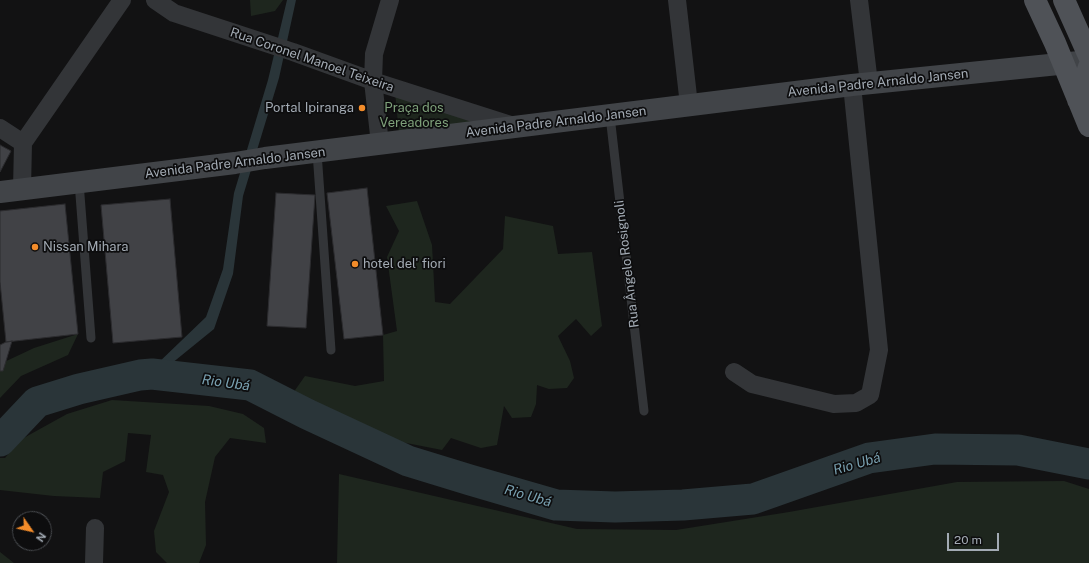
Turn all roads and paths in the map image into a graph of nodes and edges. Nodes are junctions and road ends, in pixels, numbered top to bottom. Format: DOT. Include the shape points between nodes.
graph roads {
  1 [pos="122,0"];
  2 [pos="155,0"];
  3 [pos="390,0"];
  4 [pos="676,0"];
  5 [pos="860,0"];
  6 [pos="1035,0"];
  7 [pos="1064,0"];
  8 [pos="1089,56"];
  9 [pos="1089,61"];
  10 [pos="1063,64"];
  11 [pos="1089,67"];
  12 [pos="373,81"];
  13 [pos="861,84"];
  14 [pos="1078,100"];
  15 [pos="689,105"];
  16 [pos="610,116"];
  17 [pos="1089,126"];
  18 [pos="518,127"];
  19 [pos="0,128"];
  20 [pos="23,143"];
  21 [pos="380,144"];
  22 [pos="317,152"];
  23 [pos="78,182"];
  24 [pos="22,188"];
  25 [pos="0,192"];
  26 [pos="91,338"];
  27 [pos="331,350"];
  28 [pos="734,372"];
  29 [pos="644,412"];
  30 [pos="95,528"];
  31 [pos="94,563"];
  1 -- 20 [label="street"];
  2 -- 12 [label="street, Rua Coronel Manoel Teixeira" via="174,13"];
  3 -- 12 [label="street" via="374,54"];
  4 -- 15 [label="street"];
  5 -- 13 [label="street"];
  6 -- 10 [label="main road"];
  7 -- 8 [label="main road"];
  9 -- 10 [label="main road, Avenida Padre Arnaldo Jansen"];
  10 -- 13 [label="main road, Avenida Padre Arnaldo Jansen"];
  10 -- 14 [label="main road"];
  11 -- 14 [label="main road"];
  12 -- 18 [label="street, Rua Coronel Manoel Teixeira"];
  12 -- 21 [label="street"];
  13 -- 15 [label="main road, Avenida Padre Arnaldo Jansen"];
  13 -- 28 [label="street" via="879,350 870,395 856,403 834,404 752,384"];
  14 -- 17 [label="main road"];
  15 -- 16 [label="main road, Avenida Padre Arnaldo Jansen"];
  16 -- 18 [label="main road, Avenida Padre Arnaldo Jansen"];
  16 -- 29 [label="lane, Rua Ângelo Rosignoli"];
  18 -- 21 [label="main road, Avenida Padre Arnaldo Jansen"];
  19 -- 20 [label="street"];
  20 -- 24 [label="street"];
  21 -- 22 [label="main road, Avenida Padre Arnaldo Jansen"];
  22 -- 23 [label="main road, Avenida Padre Arnaldo Jansen"];
  22 -- 27 [label="lane"];
  23 -- 24 [label="main road, Avenida Padre Arnaldo Jansen"];
  23 -- 26 [label="lane"];
  24 -- 25 [label="main road, Avenida Padre Arnaldo Jansen"];
  30 -- 31 [label="street"];
}
